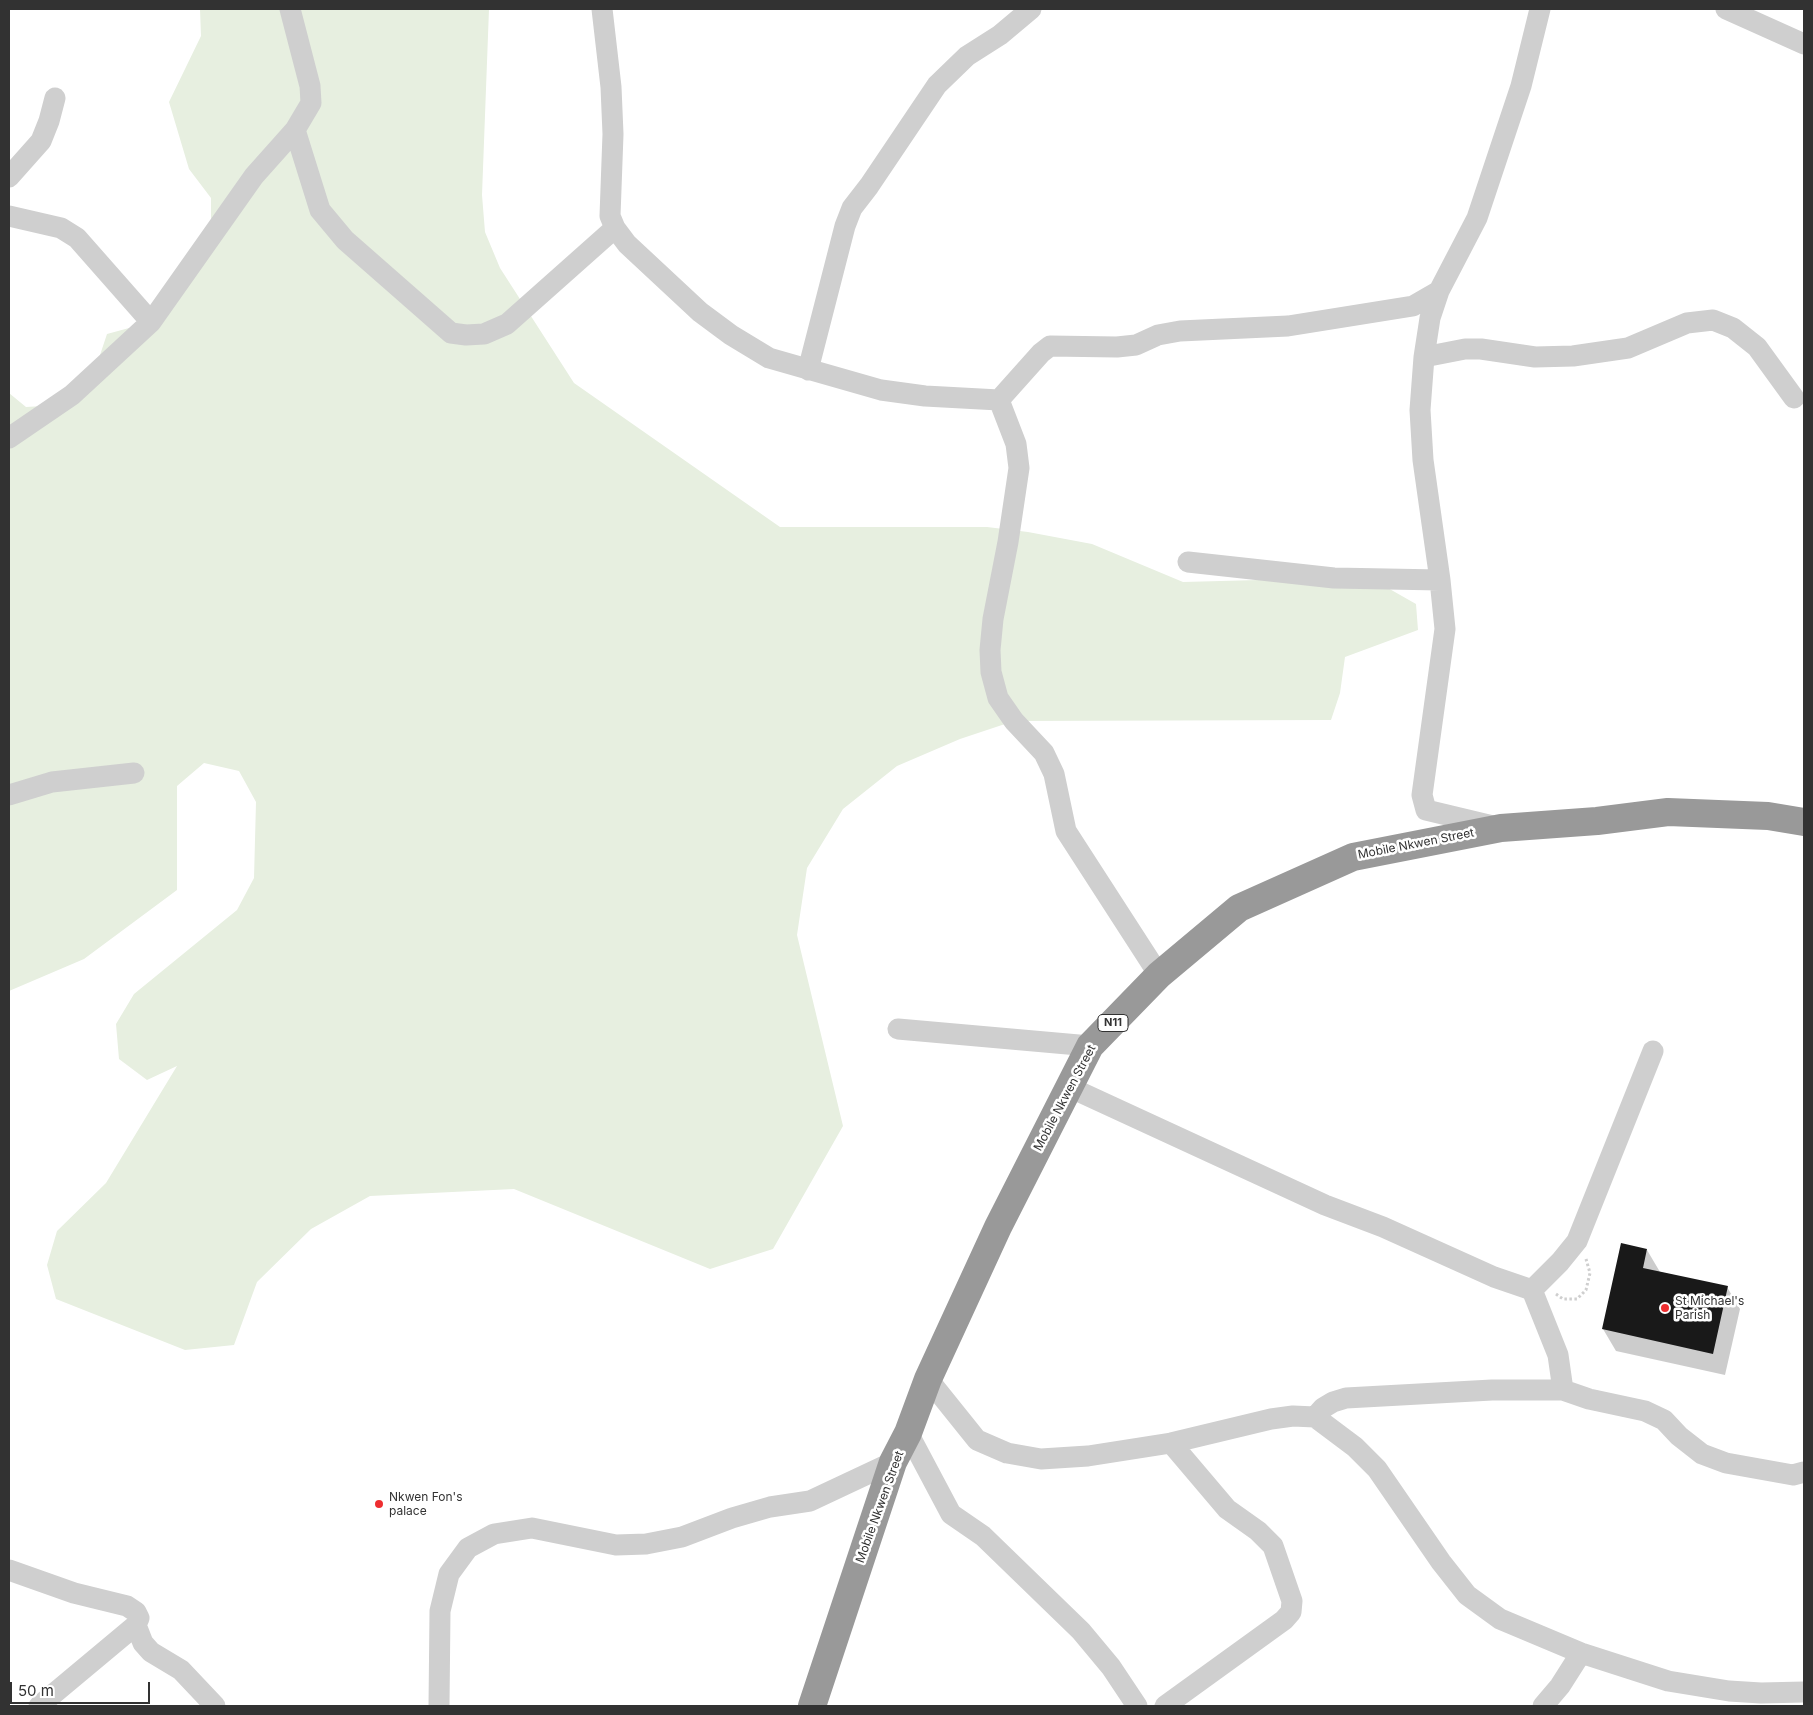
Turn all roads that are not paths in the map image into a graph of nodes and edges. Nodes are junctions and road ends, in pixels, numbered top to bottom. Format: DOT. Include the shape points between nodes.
graph roads {
  1 [pos="290,9"];
  2 [pos="602,9"];
  3 [pos="1031,9"];
  4 [pos="1540,9"];
  5 [pos="1726,9"];
  6 [pos="1804,44"];
  7 [pos="55,98"];
  8 [pos="295,130"];
  9 [pos="9,177"];
  10 [pos="9,216"];
  11 [pos="615,228"];
  12 [pos="1439,291"];
  13 [pos="1413,306"];
  14 [pos="1430,318"];
  15 [pos="151,322"];
  16 [pos="1424,357"];
  17 [pos="808,370"];
  18 [pos="1794,398"];
  19 [pos="999,400"];
  20 [pos="9,438"];
  21 [pos="1188,562"];
  22 [pos="1440,580"];
  23 [pos="134,773"];
  24 [pos="9,795"];
  25 [pos="1804,822"];
  26 [pos="1501,828"];
  27 [pos="1159,976"];
  28 [pos="898,1029"];
  29 [pos="1090,1046"];
  30 [pos="1653,1051"];
  31 [pos="1069,1087"];
  32 [pos="1536,1286"];
  33 [pos="928,1379"];
  34 [pos="1563,1390"];
  35 [pos="1315,1417"];
  36 [pos="908,1433"];
  37 [pos="1171,1443"];
  38 [pos="893,1462"];
  39 [pos="1804,1472"];
  40 [pos="9,1570"];
  41 [pos="136,1625"];
  42 [pos="1581,1653"];
  43 [pos="1804,1692"];
  44 [pos="1731,1698"];
  45 [pos="39,1706"];
  46 [pos="215,1706"];
  47 [pos="439,1706"];
  48 [pos="812,1706"];
  49 [pos="1137,1706"];
  50 [pos="1165,1706"];
  51 [pos="1543,1706"];
  1 -- 8 [label="street" via="310,86 310,103"];
  2 -- 11 [label="street" via="611,87 610,216"];
  3 -- 17 [label="street" via="1000,35 966,56 937,85 852,208"];
  4 -- 12 [label="street" via="1521,86 1477,218"];
  5 -- 6 [label="street"];
  7 -- 9 [label="street" via="41,141"];
  8 -- 11 [label="street" via="320,210 345,240 451,333 484,334 507,324"];
  8 -- 15 [label="street" via="254,176"];
  10 -- 15 [label="street" via="61,228 77,238"];
  11 -- 17 [label="street" via="627,244 700,312 731,335 769,358"];
  12 -- 13 [label="street"];
  12 -- 14 [label="street"];
  13 -- 14 [label="street"];
  13 -- 19 [label="street" via="1288,326 1180,331 1158,335 1136,345 1050,346"];
  14 -- 16 [label="street"];
  15 -- 20 [label="street" via="72,395"];
  16 -- 18 [label="street" via="1465,349 1535,357 1573,356 1628,348 1687,323 1713,320 1733,328 1757,347"];
  16 -- 22 [label="street" via="1420,410 1423,460"];
  17 -- 19 [label="street" via="881,390"];
  19 -- 27 [label="street" via="1016,444 1019,468 990,650 991,672 998,698 1044,753 1054,774 1066,831"];
  21 -- 22 [label="street" via="1334,578"];
  22 -- 26 [label="street" via="1445,629 1422,795 1426,810"];
  23 -- 24 [label="street" via="52,782"];
  25 -- 26 [label="highway, Mobile Nkwen Street / N11" via="1768,816 1668,812"];
  26 -- 27 [label="highway, Mobile Nkwen Street / N11" via="1353,857 1238,908"];
  27 -- 29 [label="highway, Mobile Nkwen Street / N11"];
  28 -- 29 [label="street"];
  29 -- 31 [label="highway, Mobile Nkwen Street / N11"];
  30 -- 32 [label="street" via="1577,1241"];
  31 -- 32 [label="street" via="1325,1205 1494,1277"];
  31 -- 33 [label="highway, Mobile Nkwen Street / N11" via="998,1227"];
  32 -- 34 [label="street" via="1558,1355"];
  33 -- 36 [label="highway, Mobile Nkwen Street / N11"];
  33 -- 37 [label="street" via="977,1440 1007,1453 1041,1459 1060,1458"];
  34 -- 35 [label="street" via="1492,1390 1346,1398 1323,1408"];
  34 -- 39 [label="street" via="1589,1399 1645,1410 1664,1420 1702,1454 1726,1463 1793,1475"];
  35 -- 37 [label="street" via="1271,1419"];
  35 -- 42 [label="street" via="1377,1468 1467,1595 1500,1619"];
  36 -- 38 [label="highway, Mobile Nkwen Street / N11"];
  36 -- 49 [label="street" via="951,1514 983,1536 1081,1631"];
  37 -- 50 [label="street" via="1227,1509 1273,1546 1292,1601 1291,1612 1284,1620"];
  38 -- 47 [label="street" via="810,1501 770,1507 682,1537 646,1544 616,1544 532,1528 494,1534 468,1548 449,1574 440,1611"];
  38 -- 48 [label="highway, Mobile Nkwen Street / N11"];
  40 -- 41 [label="street" via="74,1593 127,1606 136,1612"];
  41 -- 45 [label="street"];
  41 -- 46 [label="street" via="143,1643 151,1652 181,1670"];
  42 -- 44 [label="street"];
  42 -- 51 [label="street"];
  43 -- 44 [label="street" via="1761,1693"];
}
